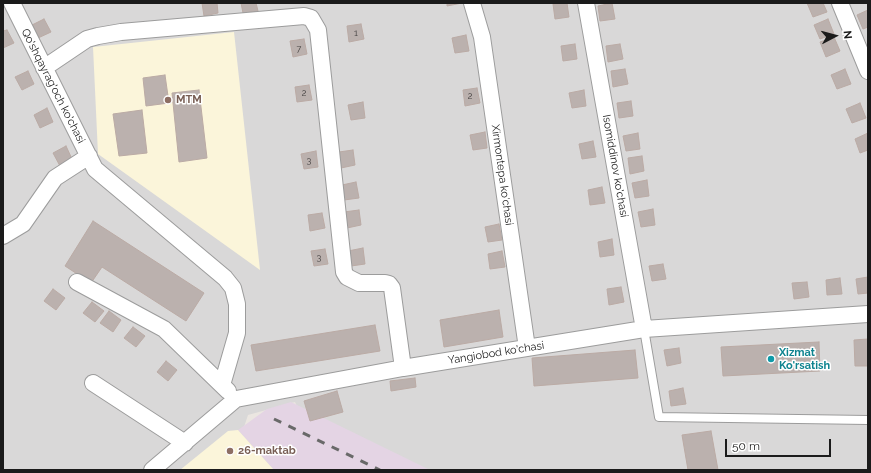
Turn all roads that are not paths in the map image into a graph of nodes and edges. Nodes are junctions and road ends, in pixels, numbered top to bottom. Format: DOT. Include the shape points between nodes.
graph roads {
  1 [pos="12,3"];
  2 [pos="472,3"];
  3 [pos="586,3"];
  4 [pos="840,3"];
  5 [pos="44,68"];
  6 [pos="868,71"];
  7 [pos="92,162"];
  8 [pos="3,236"];
  9 [pos="78,282"];
  10 [pos="868,314"];
  11 [pos="644,328"];
  12 [pos="527,348"];
  13 [pos="403,368"];
  14 [pos="93,383"];
  15 [pos="222,385"];
  16 [pos="236,400"];
  17 [pos="868,420"];
  18 [pos="185,443"];
  19 [pos="152,470"];
  1 -- 5 [label="street, Qo'shqayrag'och ko'chasi"];
  2 -- 12 [label="street, Xirmontepa ko'chasi" via="482,37"];
  3 -- 11 [label="street, Isomiddinov ko'chasi"];
  4 -- 6 [label="street"];
  5 -- 7 [label="street, Qo'shqayrag'och ko'chasi"];
  5 -- 13 [label="street" via="87,39 98,36 304,16 311,18 318,30 344,272 351,280 359,283 389,284 392,288"];
  7 -- 8 [label="street" via="56,178 23,224"];
  7 -- 15 [label="street" via="225,278 233,288 237,304 237,333"];
  9 -- 15 [label="street" via="164,329"];
  10 -- 11 [label="street, Yangiobod ko'chasi"];
  11 -- 12 [label="street, Yangiobod ko'chasi"];
  11 -- 17 [label="lane" via="659,417"];
  12 -- 13 [label="street, Yangiobod ko'chasi"];
  13 -- 16 [label="street, Yangiobod ko'chasi"];
  14 -- 18 [label="street"];
  15 -- 16 [label="street"];
  16 -- 18 [label="street, Yangiobod ko'chasi"];
  18 -- 19 [label="street, Yangiobod ko'chasi"];
}
